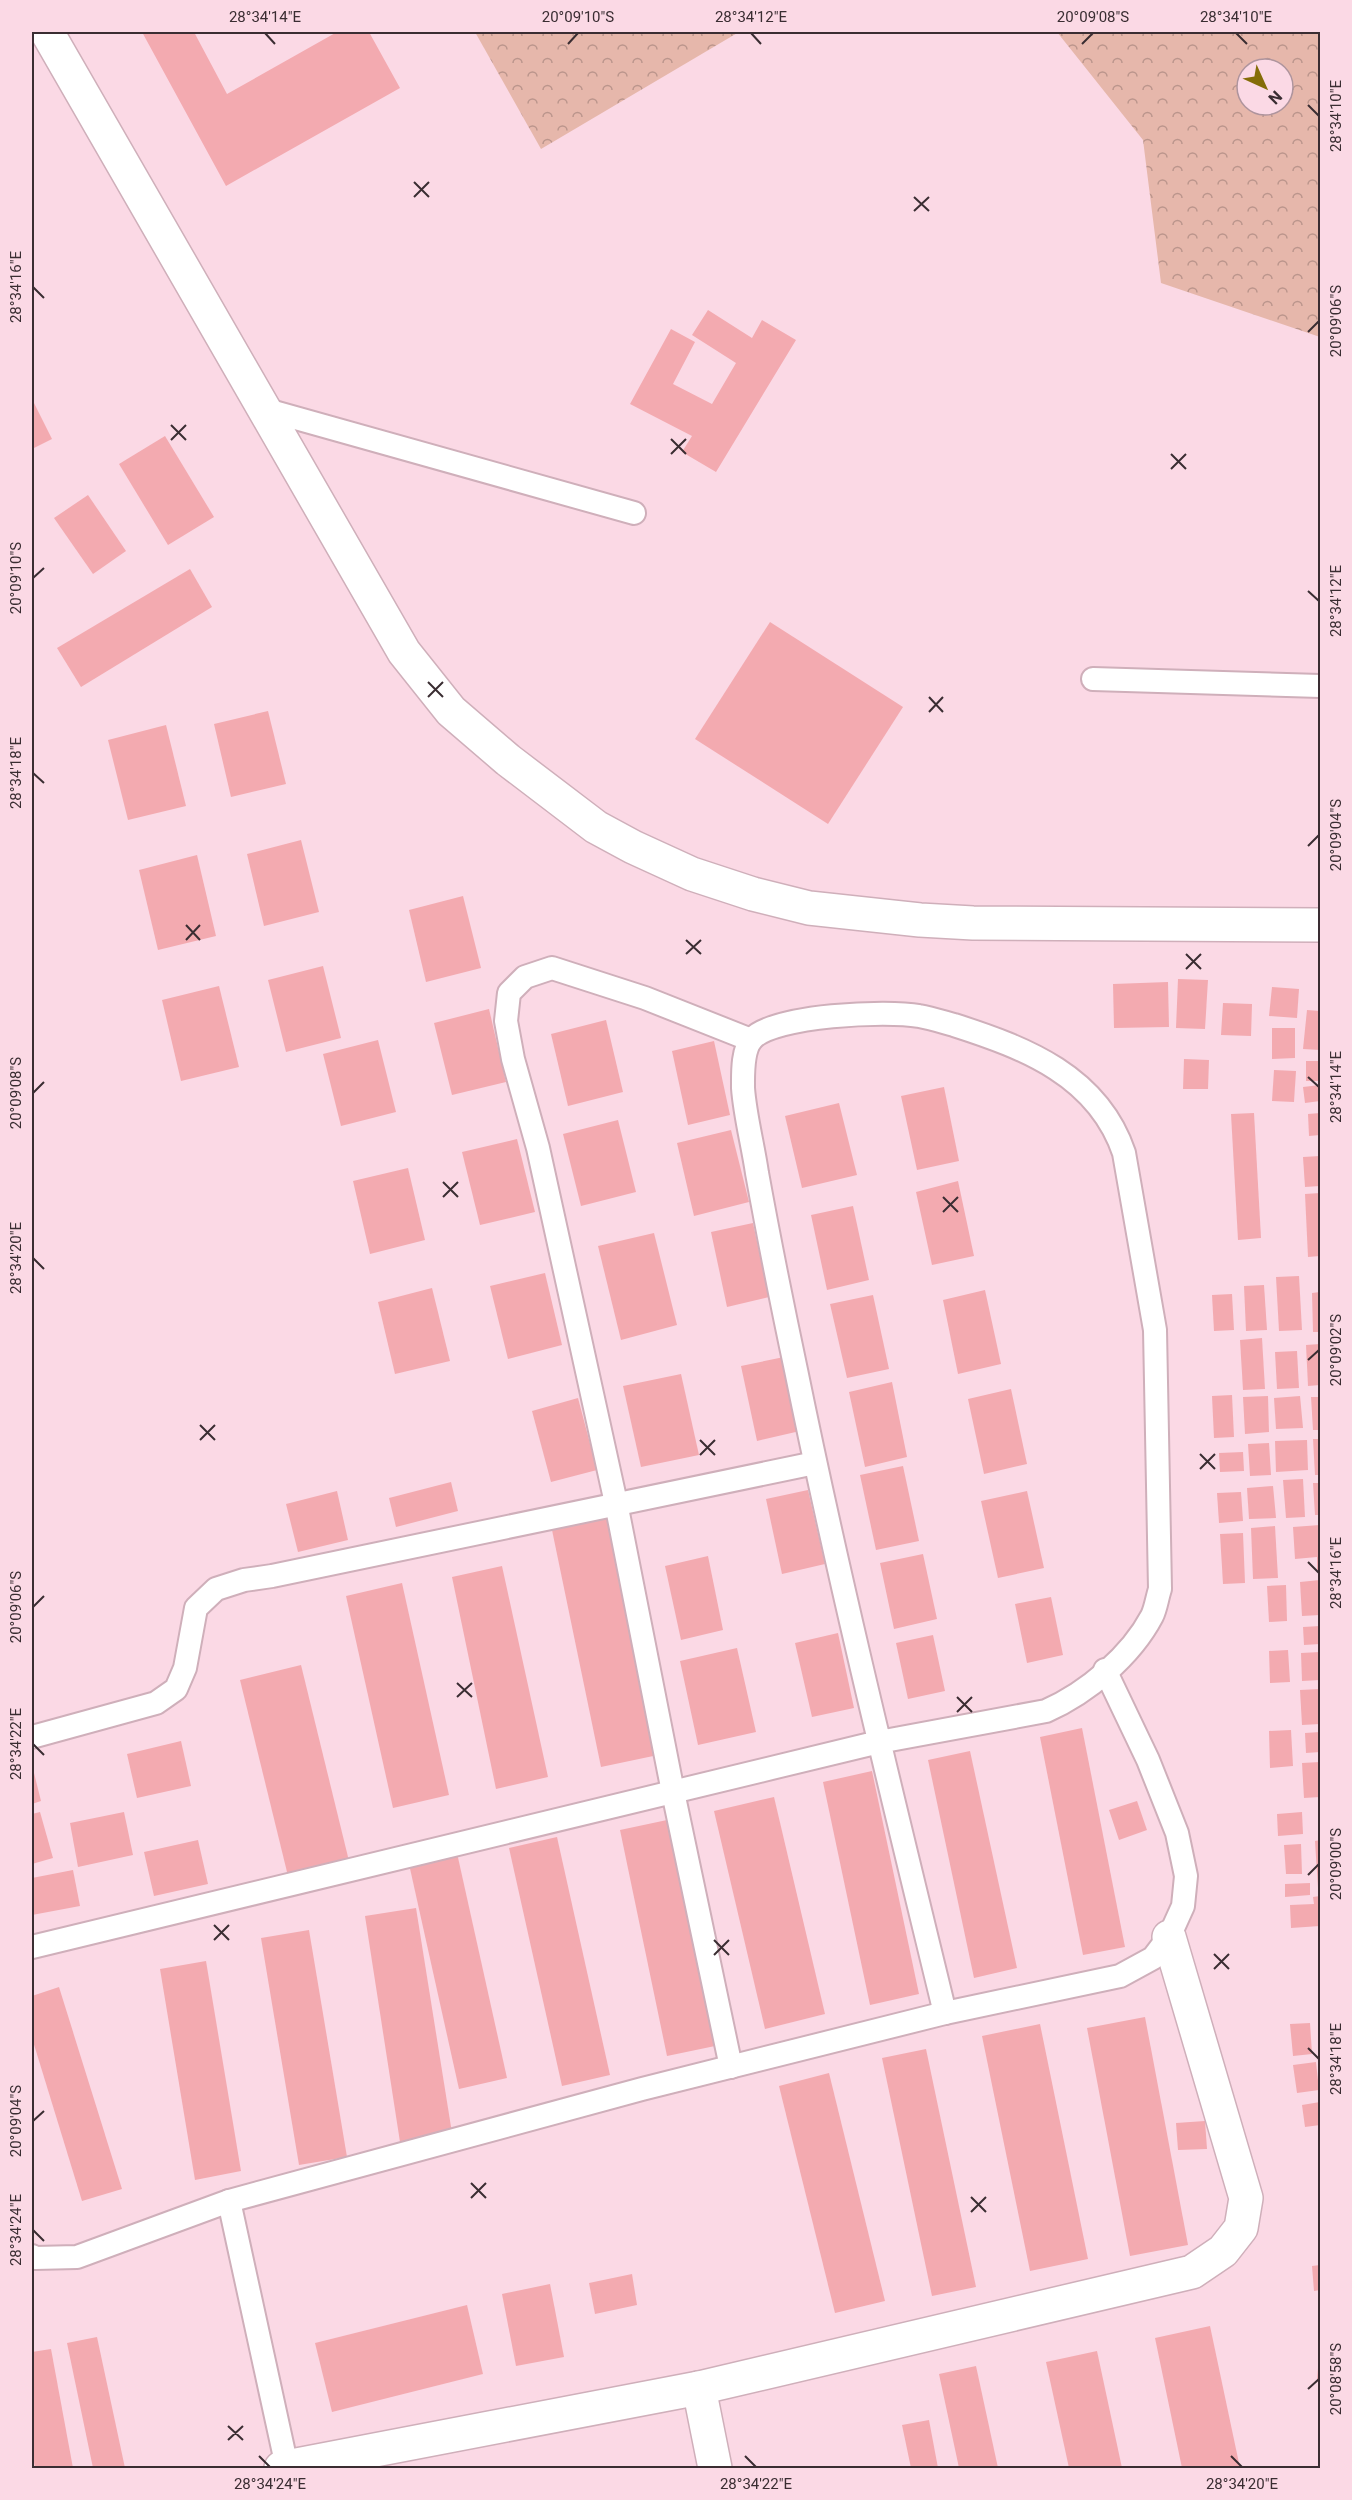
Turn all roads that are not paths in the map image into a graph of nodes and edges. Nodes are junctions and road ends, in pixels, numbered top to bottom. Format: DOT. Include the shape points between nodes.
graph roads {
  1 [pos="47,32"];
  2 [pos="267,410"];
  3 [pos="634,513"];
  4 [pos="1093,679"];
  5 [pos="1320,686"];
  6 [pos="1320,925"];
  7 [pos="750,1040"];
  8 [pos="815,1463"];
  9 [pos="616,1503"];
  10 [pos="1105,1671"];
  11 [pos="32,1737"];
  12 [pos="879,1742"];
  13 [pos="673,1792"];
  14 [pos="1169,1937"];
  15 [pos="32,1947"];
  16 [pos="945,2013"];
  17 [pos="731,2067"];
  18 [pos="229,2201"];
  19 [pos="32,2256"];
  20 [pos="699,2388"];
  21 [pos="284,2468"];
  22 [pos="715,2469"];
  1 -- 2 [label="street"];
  2 -- 3 [label="lane"];
  2 -- 6 [label="street" via="404,652 452,711 565,804 633,848 692,874 753,894 809,908 863,915 973,923"];
  4 -- 5 [label="lane"];
  7 -- 8 [label="lane" via="743,1091"];
  7 -- 9 [label="lane" via="645,998 552,968 525,977 508,993 506,1021 513,1059 538,1148"];
  7 -- 10 [label="lane" via="767,1029 815,1018 918,1015 996,1041 1075,1080 1092,1096 1116,1131 1131,1181 1155,1330 1160,1589 1153,1614 1142,1632"];
  8 -- 9 [label="lane"];
  8 -- 12 [label="lane"];
  9 -- 11 [label="lane" via="216,1589 196,1608 185,1668 176,1689 156,1703"];
  9 -- 13 [label="lane"];
  10 -- 12 [label="lane" via="1065,1703 1046,1711"];
  10 -- 14 [label="lane" via="1178,1833 1186,1876 1183,1906"];
  12 -- 13 [label="lane"];
  12 -- 16 [label="lane"];
  13 -- 15 [label="lane"];
  13 -- 17 [label="lane"];
  14 -- 16 [label="lane" via="1153,1958 1120,1976"];
  14 -- 20 [label="street" via="1246,2198 1241,2228 1223,2251 1192,2272"];
  16 -- 17 [label="lane"];
  17 -- 18 [label="lane"];
  18 -- 19 [label="lane" via="77,2257"];
  18 -- 21 [label="lane"];
  20 -- 21 [label="street"];
  20 -- 22 [label="street"];
}
